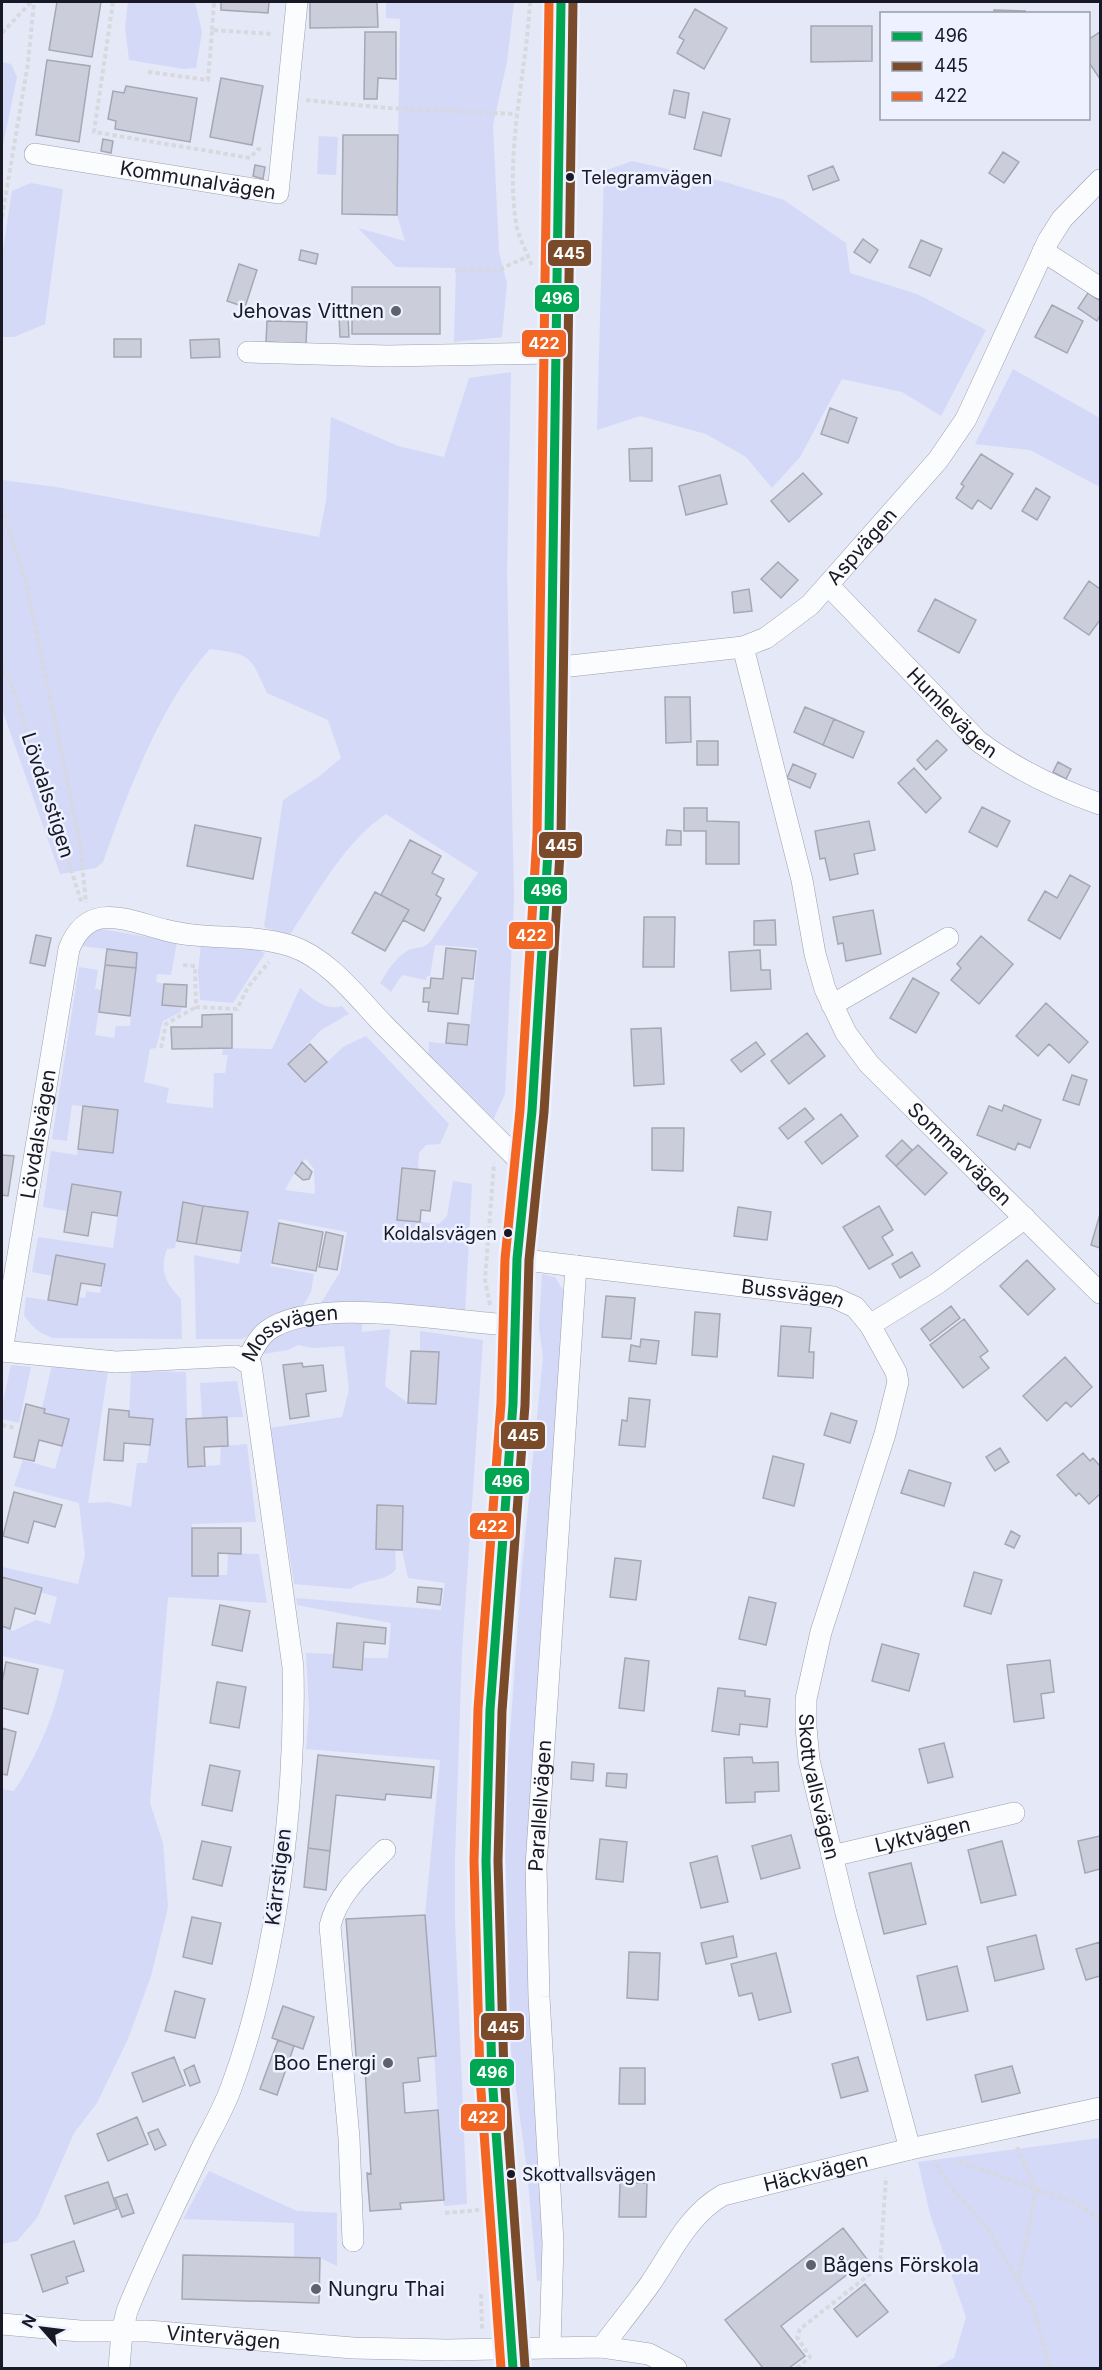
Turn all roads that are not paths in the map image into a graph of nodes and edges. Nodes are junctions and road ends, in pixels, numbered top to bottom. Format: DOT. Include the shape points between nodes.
graph roads {
  1 [pos="297,2"];
  2 [pos="561,2"];
  3 [pos="35,154"];
  4 [pos="1101,180"];
  5 [pos="1043,251"];
  6 [pos="1101,288"];
  7 [pos="248,352"];
  8 [pos="556,353"];
  9 [pos="829,586"];
  10 [pos="743,647"];
  11 [pos="552,668"];
  12 [pos="1101,804"];
  13 [pos="948,938"];
  14 [pos="832,1005"];
  15 [pos="526,1167"];
  16 [pos="1025,1218"];
  17 [pos="517,1259"];
  18 [pos="576,1266"];
  19 [pos="1101,1293"];
  20 [pos="514,1325"];
  21 [pos="870,1325"];
  22 [pos="2,1351"];
  23 [pos="247,1361"];
  24 [pos="1014,1813"];
  25 [pos="385,1850"];
  26 [pos="832,1856"];
  27 [pos="1101,2108"];
  28 [pos="917,2147"];
  29 [pos="353,2241"];
  30 [pos="2,2324"];
  31 [pos="122,2332"];
  32 [pos="550,2347"];
  33 [pos="602,2347"];
  34 [pos="512,2358"];
  35 [pos="447,2359"];
  36 [pos="119,2368"];
  37 [pos="676,2368"];
  1 -- 3 [label="street, Kommunalvägen" via="278,193"];
  2 -- 8 [label="main road"];
  4 -- 5 [label="street, Aspvägen" via="1062,219"];
  5 -- 6 [label="street"];
  5 -- 9 [label="street, Aspvägen" via="966,420 938,460"];
  7 -- 8 [label="street" via="387,356"];
  8 -- 11 [label="main road"];
  9 -- 10 [label="street, Aspvägen" via="789,623"];
  9 -- 12 [label="street, Humlevägen" via="978,741 1034,776"];
  10 -- 11 [label="street, Aspvägen"];
  10 -- 14 [label="street, Sommarvägen" via="802,880 815,954"];
  11 -- 15 [label="main road" via="549,836"];
  13 -- 14 [label="street"];
  14 -- 16 [label="street, Sommarvägen" via="846,1033 869,1064"];
  15 -- 17 [label="main road"];
  15 -- 22 [label="street, Lövdalsvägen" via="310,955 277,943 166,931 112,916 87,922 73,937 69,949"];
  16 -- 19 [label="street, Sommarvägen"];
  16 -- 21 [label="street" via="938,1283"];
  17 -- 18 [label="street, Bussvägen"];
  17 -- 20 [label="main road"];
  18 -- 21 [label="street, Bussvägen" via="833,1297 855,1307"];
  18 -- 32 [label="street, Parallellvägen" via="536,1866 553,2243"];
  20 -- 23 [label="street, Mossvägen" via="348,1311 307,1316 266,1331"];
  20 -- 34 [label="main road" via="513,1404 490,1710 486,1861 492,2076"];
  21 -- 26 [label="street, Skottvallsvägen" via="898,1382 821,1632 806,1699 809,1760"];
  22 -- 23 [label="street, Mossvägen" via="116,1362 236,1356"];
  23 -- 31 [label="street, Kärrstigen" via="251,1365 293,1667 295,1717 278,1887 266,1965 230,2090 151,2254"];
  24 -- 26 [label="street, Lyktvägen"];
  25 -- 29 [label="street" via="348,1890 330,1926 349,2138"];
  26 -- 28 [label="street, Skottvallsvägen" via="869,2004"];
  27 -- 28 [label="street, Häckvägen"];
  28 -- 33 [label="street, Häckvägen" via="754,2186 709,2203 693,2218"];
  30 -- 31 [label="street, Vintervägen"];
  31 -- 35 [label="street, Vintervägen" via="353,2348"];
  31 -- 36 [label="street, Kärrstigen"];
  32 -- 33 [label="street, Vintervägen"];
  32 -- 34 [label="street, Vintervägen"];
  33 -- 37 [label="street, Vintervägen" via="649,2354"];
  34 -- 35 [label="street, Vintervägen"];
}
